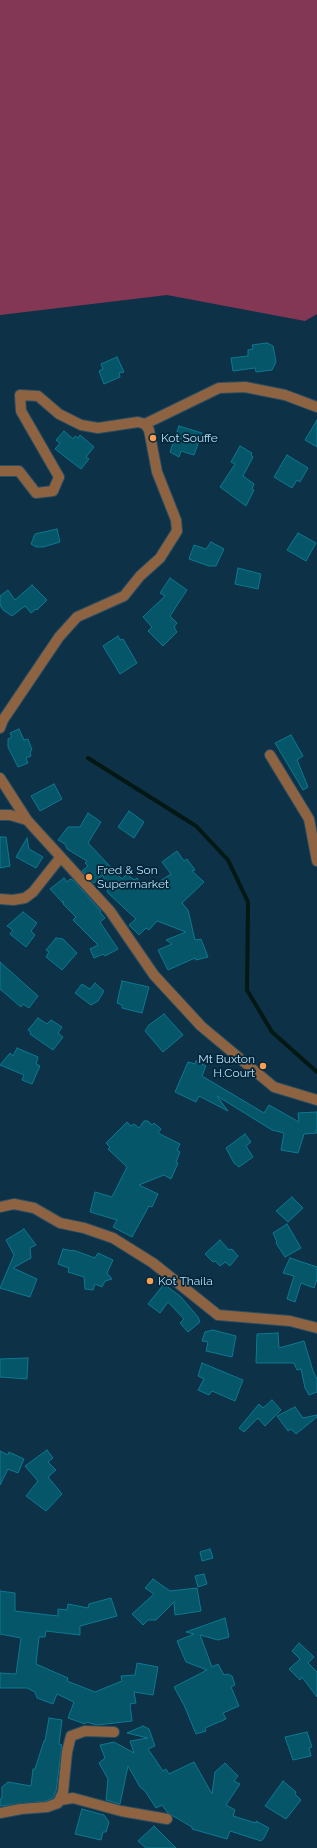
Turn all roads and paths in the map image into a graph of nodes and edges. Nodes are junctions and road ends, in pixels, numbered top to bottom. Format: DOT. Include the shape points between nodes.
graph roads {
  1 [pos="317,406"];
  2 [pos="144,424"];
  3 [pos="0,471"];
  4 [pos="0,728"];
  5 [pos="270,755"];
  6 [pos="0,778"];
  7 [pos="0,815"];
  8 [pos="27,820"];
  9 [pos="60,858"];
  10 [pos="317,861"];
  11 [pos="0,900"];
  12 [pos="317,1100"];
  13 [pos="0,1207"];
  14 [pos="317,1328"];
  15 [pos="114,1732"];
  16 [pos="60,1800"];
  17 [pos="0,1813"];
  18 [pos="167,1819"];
  1 -- 2 [label="street" via="252,388 219,388"];
  2 -- 3 [label="street" via="138,422 98,428 81,426 59,414 38,396 20,395 21,412 59,477 53,491 36,493 19,471"];
  2 -- 4 [label="street" via="148,430 157,472 176,520 177,531 173,541 124,596 77,617 59,637"];
  5 -- 10 [label="street" via="309,819"];
  6 -- 8 [label="street"];
  7 -- 8 [label="street"];
  8 -- 9 [label="street"];
  9 -- 11 [label="street" via="33,892 25,898"];
  9 -- 12 [label="street" via="110,911 154,975 201,1026 274,1087"];
  13 -- 14 [label="street" via="14,1204 34,1208 60,1223 113,1238 153,1263 218,1315 290,1320"];
  15 -- 16 [label="street" via="85,1731 71,1736"];
  16 -- 17 [label="street" via="47,1807"];
  16 -- 18 [label="street" via="73,1798 121,1811"];
}
